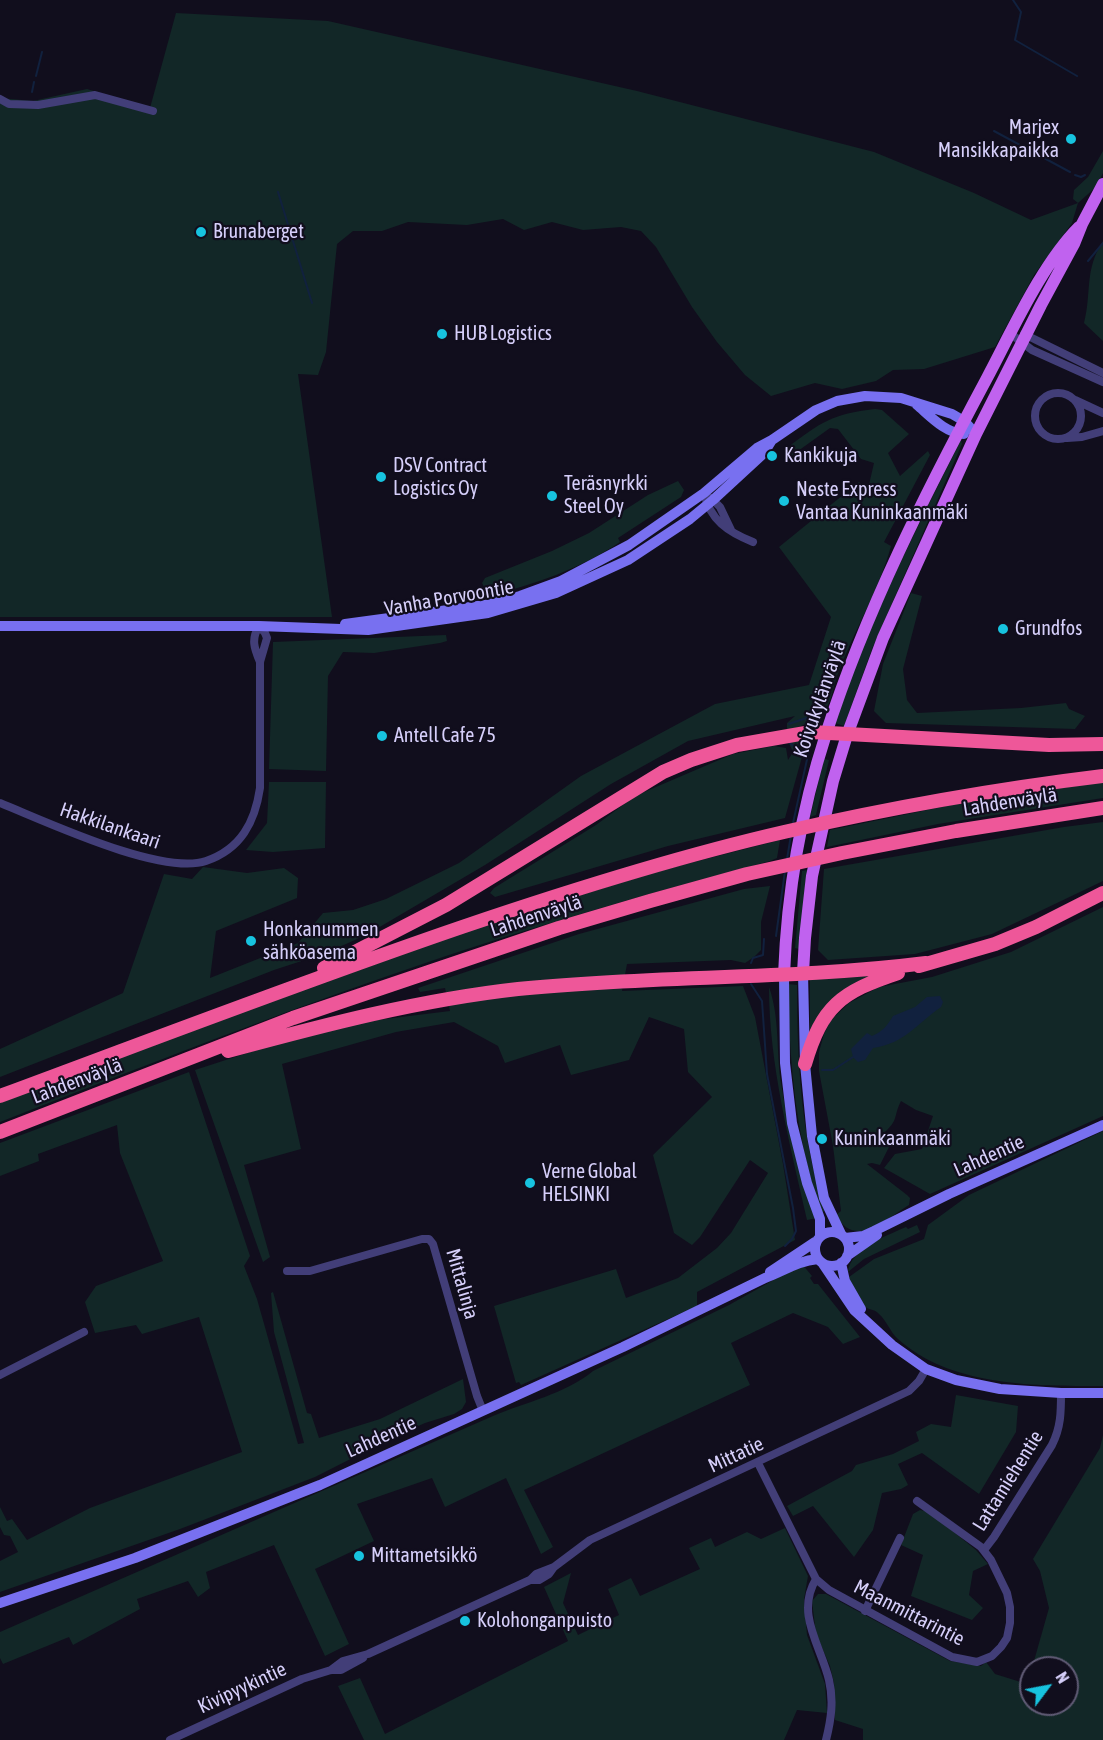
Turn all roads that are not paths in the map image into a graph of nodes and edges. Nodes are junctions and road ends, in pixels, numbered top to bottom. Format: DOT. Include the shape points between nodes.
graph roads {
  1 [pos="0,99"];
  2 [pos="153,111"];
  3 [pos="1103,184"];
  4 [pos="1082,224"];
  5 [pos="1011,334"];
  6 [pos="1025,339"];
  7 [pos="1103,373"];
  8 [pos="1103,382"];
  9 [pos="1075,400"];
  10 [pos="913,402"];
  11 [pos="1103,412"];
  12 [pos="964,421"];
  13 [pos="1103,431"];
  14 [pos="957,434"];
  15 [pos="976,434"];
  16 [pos="1065,438"];
  17 [pos="708,499"];
  18 [pos="753,542"];
  19 [pos="0,626"];
  20 [pos="260,626"];
  21 [pos="260,662"];
  22 [pos="826,734"];
  23 [pos="847,735"];
  24 [pos="1103,744"];
  25 [pos="1103,776"];
  26 [pos="0,803"];
  27 [pos="1103,807"];
  28 [pos="1103,893"];
  29 [pos="926,963"];
  30 [pos="803,973"];
  31 [pos="784,975"];
  32 [pos="282,990"];
  33 [pos="805,1064"];
  34 [pos="161,1069"];
  35 [pos="0,1096"];
  36 [pos="1103,1125"];
  37 [pos="0,1132"];
  38 [pos="891,1224"];
  39 [pos="843,1236"];
  40 [pos="818,1239"];
  41 [pos="844,1259"];
  42 [pos="820,1262"];
  43 [pos="287,1270"];
  44 [pos="765,1278"];
  45 [pos="866,1320"];
  46 [pos="84,1332"];
  47 [pos="926,1368"];
  48 [pos="0,1375"];
  49 [pos="1061,1393"];
  50 [pos="1103,1393"];
  51 [pos="483,1411"];
  52 [pos="758,1462"];
  53 [pos="917,1501"];
  54 [pos="900,1538"];
  55 [pos="984,1550"];
  56 [pos="816,1579"];
  57 [pos="0,1603"];
  58 [pos="865,1611"];
  59 [pos="345,1665"];
  60 [pos="170,1740"];
  61 [pos="826,1740"];
  1 -- 2 [label="street" via="9,104 38,105 95,95"];
  3 -- 4 [label="main road, Koivukylänväylä"];
  4 -- 5 [label="main road, Koivukylänväylä" via="1047,269"];
  4 -- 6 [label="main road, Koivukylänväylä"];
  5 -- 6 [label="street"];
  5 -- 12 [label="main road, Koivukylänväylä"];
  6 -- 7 [label="street"];
  6 -- 8 [label="street"];
  6 -- 15 [label="main road, Koivukylänväylä"];
  9 -- 11 [label="street"];
  9 -- 16 [label="street" via="1081,422"];
  9 -- 16 [label="street" via="1056,392 1042,398 1035,410 1035,424 1044,436"];
  10 -- 12 [label="main road, Vanha Porvoontie"];
  10 -- 14 [label="main road, Vanha Porvoontie"];
  10 -- 17 [label="main road, Vanha Porvoontie" via="875,396 851,398 805,416 757,448"];
  12 -- 14 [label="main road, Koivukylänväylä"];
  12 -- 15 [label="main road, Vanha Porvoontie"];
  13 -- 16 [label="street"];
  14 -- 15 [label="main road"];
  14 -- 22 [label="main road, Koivukylänväylä" via="887,580"];
  15 -- 23 [label="main road, Koivukylänväylä" via="883,638"];
  17 -- 18 [label="street" via="711,514 719,522"];
  17 -- 20 [label="main road, Vanha Porvoontie" via="546,587 485,605 331,627"];
  19 -- 20 [label="main road, Vanha Porvoontie"];
  20 -- 21 [label="street, Hakkilankaari" via="267,639"];
  20 -- 21 [label="street, Hakkilankaari" via="253,638"];
  21 -- 26 [label="street, Hakkilankaari" via="261,788 257,808 245,833 220,854 205,862 175,863 133,855"];
  22 -- 23 [label="highway"];
  22 -- 31 [label="main road, Koivukylänväylä" via="798,845"];
  22 -- 32 [label="highway" via="798,734 737,745 673,768 446,905"];
  23 -- 24 [label="highway"];
  23 -- 30 [label="main road, Koivukylänväylä" via="818,842"];
  25 -- 32 [label="highway, Lahdenväylä" via="950,799 783,832 547,898"];
  27 -- 34 [label="highway, Lahdenväylä" via="842,853 650,901 293,1018"];
  28 -- 29 [label="highway" via="995,945"];
  29 -- 30 [label="highway"];
  29 -- 33 [label="highway" via="865,984 840,999 816,1032"];
  30 -- 31 [label="highway"];
  30 -- 33 [label="main road, Koivukylänväylä"];
  31 -- 34 [label="highway" via="516,990 399,1008"];
  31 -- 40 [label="main road, Koivukylänväylä" via="785,1063 792,1123 820,1219"];
  32 -- 35 [label="highway, Lahdenväylä"];
  33 -- 39 [label="main road, Koivukylänväylä" via="812,1136 824,1198"];
  34 -- 37 [label="highway, Lahdenväylä"];
  36 -- 38 [label="main road, Lahdentie"];
  38 -- 39 [label="main road, Lahdentie" via="863,1236"];
  38 -- 41 [label="main road, Lahdentie"];
  39 -- 40 [label="main road" via="829,1231"];
  39 -- 41 [label="main road" via="848,1243"];
  40 -- 42 [label="main road" via="815,1254"];
  40 -- 44 [label="main road, Lahdentie"];
  41 -- 42 [label="main road" via="830,1266"];
  41 -- 45 [label="main road" via="845,1281"];
  42 -- 44 [label="main road, Lahdentie" via="803,1260"];
  42 -- 45 [label="main road" via="854,1310"];
  43 -- 51 [label="street, Mittalinja" via="310,1270 429,1239"];
  44 -- 51 [label="main road, Lahdentie"];
  45 -- 47 [label="main road" via="892,1345"];
  46 -- 48 [label="street"];
  47 -- 49 [label="main road" via="956,1380 1000,1389"];
  47 -- 52 [label="street, Mittatie" via="909,1391"];
  49 -- 50 [label="main road"];
  49 -- 55 [label="street, Lattamiehentie" via="1061,1420 1052,1445"];
  51 -- 57 [label="main road, Lahdentie" via="227,1523"];
  52 -- 56 [label="street, Maanmittarintie"];
  52 -- 59 [label="street, Mittatie" via="590,1540 545,1577"];
  53 -- 55 [label="street, Maanmittarintie"];
  54 -- 58 [label="street"];
  55 -- 58 [label="street, Maanmittarintie" via="1001,1577 1010,1607 1007,1638 992,1656 976,1662 952,1657"];
  56 -- 58 [label="street, Maanmittarintie"];
  56 -- 61 [label="street" via="808,1601 808,1617 830,1683 832,1713"];
  59 -- 60 [label="street, Kivipyykintie" via="293,1683"];
}
